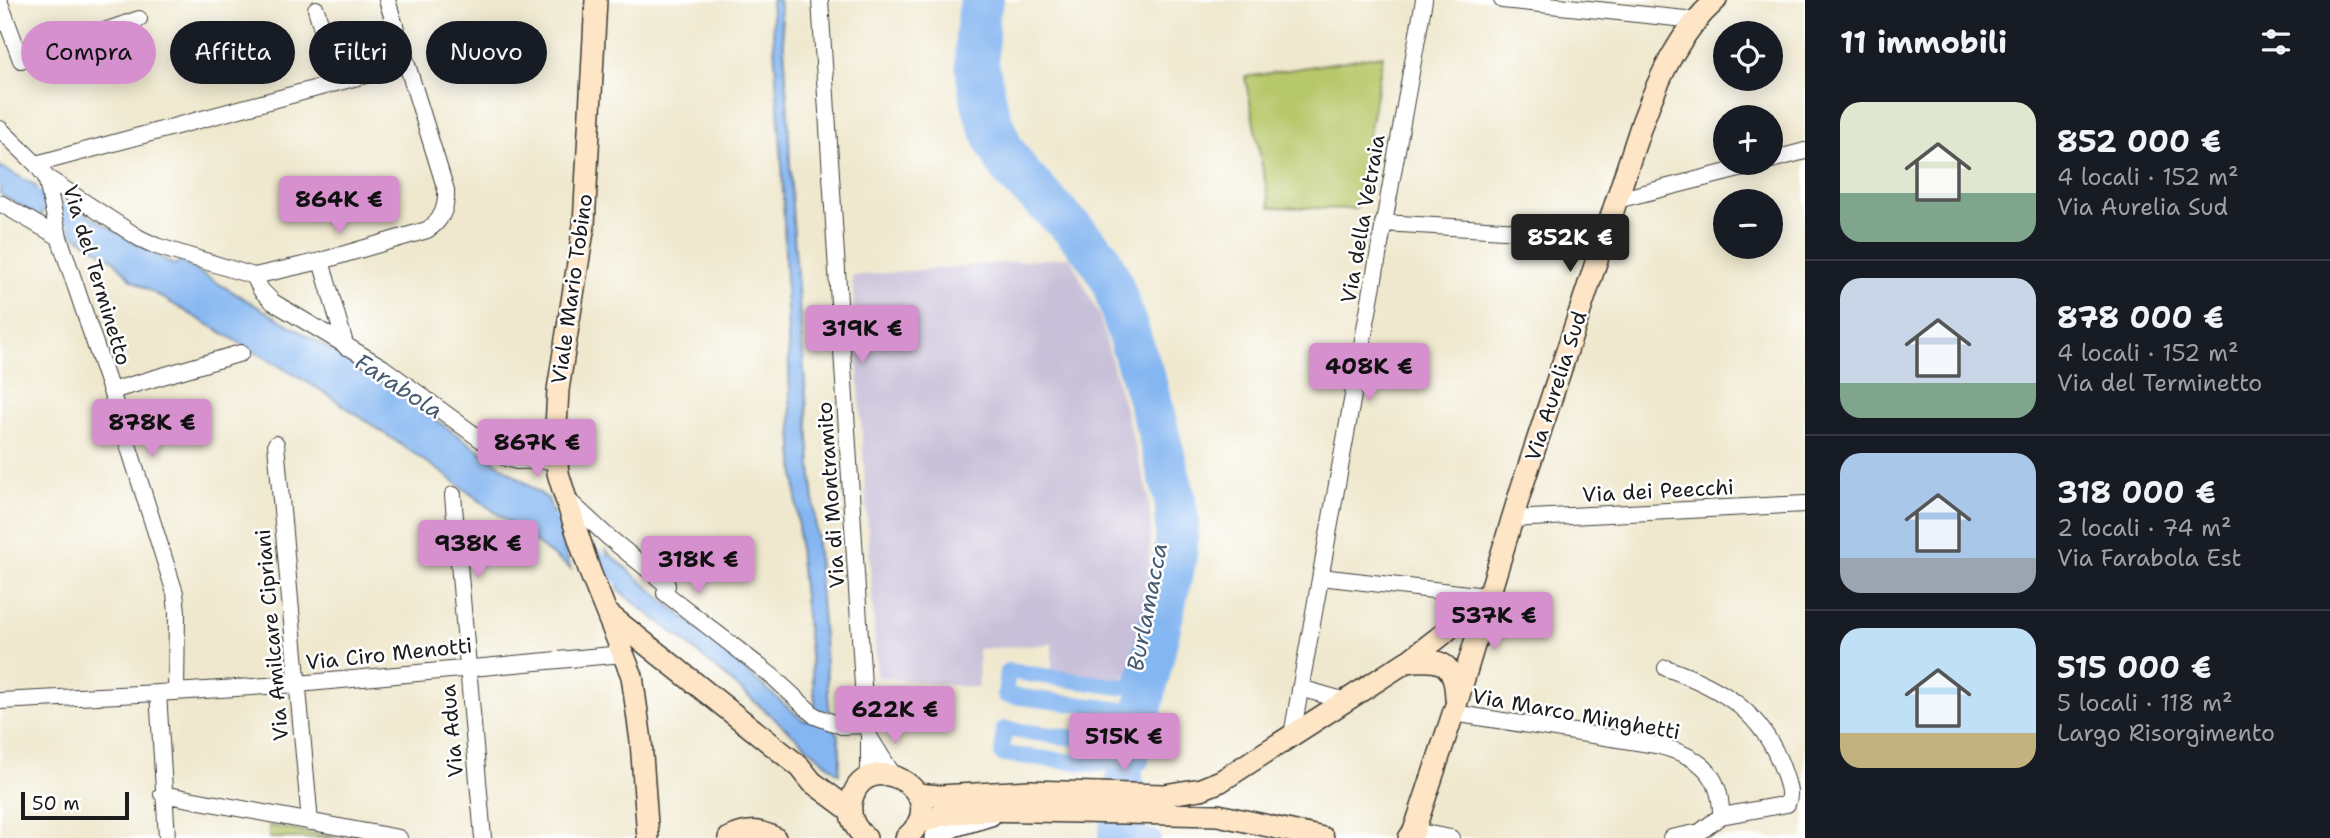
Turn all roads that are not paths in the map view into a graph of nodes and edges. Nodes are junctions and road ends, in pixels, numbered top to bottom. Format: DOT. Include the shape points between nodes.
graph roads {
  1 [pos="387,0"];
  2 [pos="596,0"];
  3 [pos="820,0"];
  4 [pos="1424,0"];
  5 [pos="1502,0"];
  6 [pos="1716,0"];
  7 [pos="0,3"];
  8 [pos="316,9"];
  9 [pos="139,19"];
  10 [pos="1695,20"];
  11 [pos="320,21"];
  12 [pos="393,21"];
  13 [pos="412,83"];
  14 [pos="331,84"];
  15 [pos="0,129"];
  16 [pos="1805,151"];
  17 [pos="1783,157"];
  18 [pos="41,171"];
  19 [pos="1715,175"];
  20 [pos="1616,200"];
  21 [pos="0,203"];
  22 [pos="1383,223"];
  23 [pos="57,231"];
  24 [pos="1605,236"];
  25 [pos="321,261"];
  26 [pos="254,276"];
  27 [pos="346,347"];
  28 [pos="241,353"];
  29 [pos="111,391"];
  30 [pos="276,444"];
  31 [pos="556,460"];
  32 [pos="453,495"];
  33 [pos="565,496"];
  34 [pos="1805,504"];
  35 [pos="1513,519"];
  36 [pos="1321,577"];
  37 [pos="1489,592"];
  38 [pos="605,611"];
  39 [pos="623,654"];
  40 [pos="1406,662"];
  41 [pos="468,667"];
  42 [pos="1666,668"];
  43 [pos="298,684"];
  44 [pos="1300,688"];
  45 [pos="176,692"];
  46 [pos="158,693"];
  47 [pos="0,701"];
  48 [pos="1346,701"];
  49 [pos="1454,709"];
  50 [pos="867,730"];
  51 [pos="1292,735"];
  52 [pos="800,767"];
  53 [pos="893,775"];
  54 [pos="865,781"];
  55 [pos="162,794"];
  56 [pos="918,794"];
  57 [pos="1097,802"];
  58 [pos="1149,804"];
  59 [pos="1012,811"];
  60 [pos="851,812"];
  61 [pos="1721,816"];
  62 [pos="310,822"];
  63 [pos="909,834"];
  64 [pos="1300,835"];
  65 [pos="1413,836"];
  66 [pos="167,838"];
  67 [pos="399,838"];
  68 [pos="483,838"];
  69 [pos="648,838"];
  70 [pos="729,838"];
  71 [pos="775,838"];
  72 [pos="843,838"];
  73 [pos="866,838"];
  74 [pos="934,838"];
  75 [pos="1323,838"];
  76 [pos="1451,838"];
  77 [pos="1671,838"];
  1 -- 12 [label="street"];
  2 -- 31 [label="main road, Viale Mario Tobino" via="584,225 556,408"];
  3 -- 50 [label="street, Via di Montramito"];
  4 -- 22 [label="street, Via della Vetraia"];
  5 -- 10 [label="street"];
  6 -- 10 [label="main road, Via Aurelia Sud"];
  7 -- 9 [label="street" via="21,60"];
  8 -- 11 [label="street"];
  10 -- 20 [label="main road, Via Aurelia Sud" via="1656,87"];
  13 -- 25 [label="street" via="446,190 443,212 427,230"];
  14 -- 18 [label="street"];
  15 -- 18 [label="street"];
  16 -- 17 [label="street"];
  18 -- 23 [label="street, Via del Terminetto"];
  18 -- 26 [label="street" via="139,238"];
  19 -- 20 [label="street"];
  20 -- 24 [label="main road, Via Aurelia Sud"];
  21 -- 23 [label="street"];
  22 -- 24 [label="street"];
  22 -- 36 [label="street, Via della Vetraia"];
  23 -- 29 [label="street, Via del Terminetto"];
  24 -- 35 [label="main road, Via Aurelia Sud"];
  25 -- 26 [label="street"];
  25 -- 27 [label="street"];
  26 -- 27 [label="street" via="273,302"];
  27 -- 31 [label="street" via="506,458"];
  28 -- 29 [label="street"];
  29 -- 45 [label="street, Via del Terminetto" via="175,593"];
  30 -- 43 [label="street, Via Amilcare Cipriani"];
  31 -- 33 [label="main road, Viale Mario Tobino"];
  32 -- 41 [label="street, Via Adua"];
  33 -- 38 [label="main road, Viale Mario Tobino"];
  33 -- 50 [label="street" via="667,585 664,593 772,676 815,716"];
  34 -- 35 [label="street, Via dei Peecchi"];
  35 -- 37 [label="main road, Via Aurelia Sud"];
  36 -- 37 [label="street"];
  36 -- 44 [label="street, Via della Vetraia"];
  37 -- 40 [label="main road"];
  37 -- 49 [label="main road, Via Aurelia Sud"];
  38 -- 39 [label="main road, Viale Mario Tobino"];
  38 -- 52 [label="main road"];
  39 -- 41 [label="street, Via Ciro Menotti"];
  39 -- 69 [label="main road, Viale Mario Tobino" via="636,698"];
  40 -- 48 [label="main road"];
  40 -- 49 [label="main road" via="1445,664 1453,676"];
  41 -- 43 [label="street, Via Ciro Menotti"];
  41 -- 68 [label="street, Via Adua"];
  42 -- 61 [label="street" via="1697,679 1737,704 1758,721 1779,756 1790,792 1787,804"];
  43 -- 45 [label="street, Via Ciro Menotti"];
  43 -- 62 [label="street, Via Amilcare Cipriani"];
  44 -- 48 [label="street"];
  44 -- 51 [label="street, Via della Vetraia"];
  45 -- 46 [label="street, Via Ciro Menotti"];
  46 -- 47 [label="street, Via Ciro Menotti"];
  46 -- 55 [label="street"];
  48 -- 51 [label="main road"];
  49 -- 61 [label="street, Via Marco Minghetti" via="1680,752 1709,771 1718,791"];
  49 -- 65 [label="main road, Via Aurelia Sud"];
  50 -- 53 [label="street, Via di Montramito"];
  50 -- 54 [label="street, Via di Montramito"];
  51 -- 58 [label="main road" via="1212,786"];
  52 -- 54 [label="main road" via="844,787"];
  52 -- 60 [label="main road"];
  53 -- 54 [label="main road"];
  53 -- 56 [label="main road"];
  54 -- 60 [label="main road" via="853,796"];
  55 -- 62 [label="street"];
  55 -- 66 [label="street"];
  56 -- 57 [label="main road" via="1006,791"];
  56 -- 63 [label="main road" via="920,804"];
  57 -- 58 [label="main road"];
  57 -- 59 [label="main road"];
  58 -- 64 [label="main road" via="1229,816"];
  59 -- 63 [label="main road" via="942,815"];
  59 -- 74 [label="street" via="954,827"];
  60 -- 72 [label="main road"];
  60 -- 73 [label="main road"];
  61 -- 77 [label="street" via="1700,832"];
  62 -- 67 [label="street"];
  64 -- 75 [label="main road"];
  65 -- 76 [label="street"];
  70 -- 71 [label="main road" via="748,831"];
}
